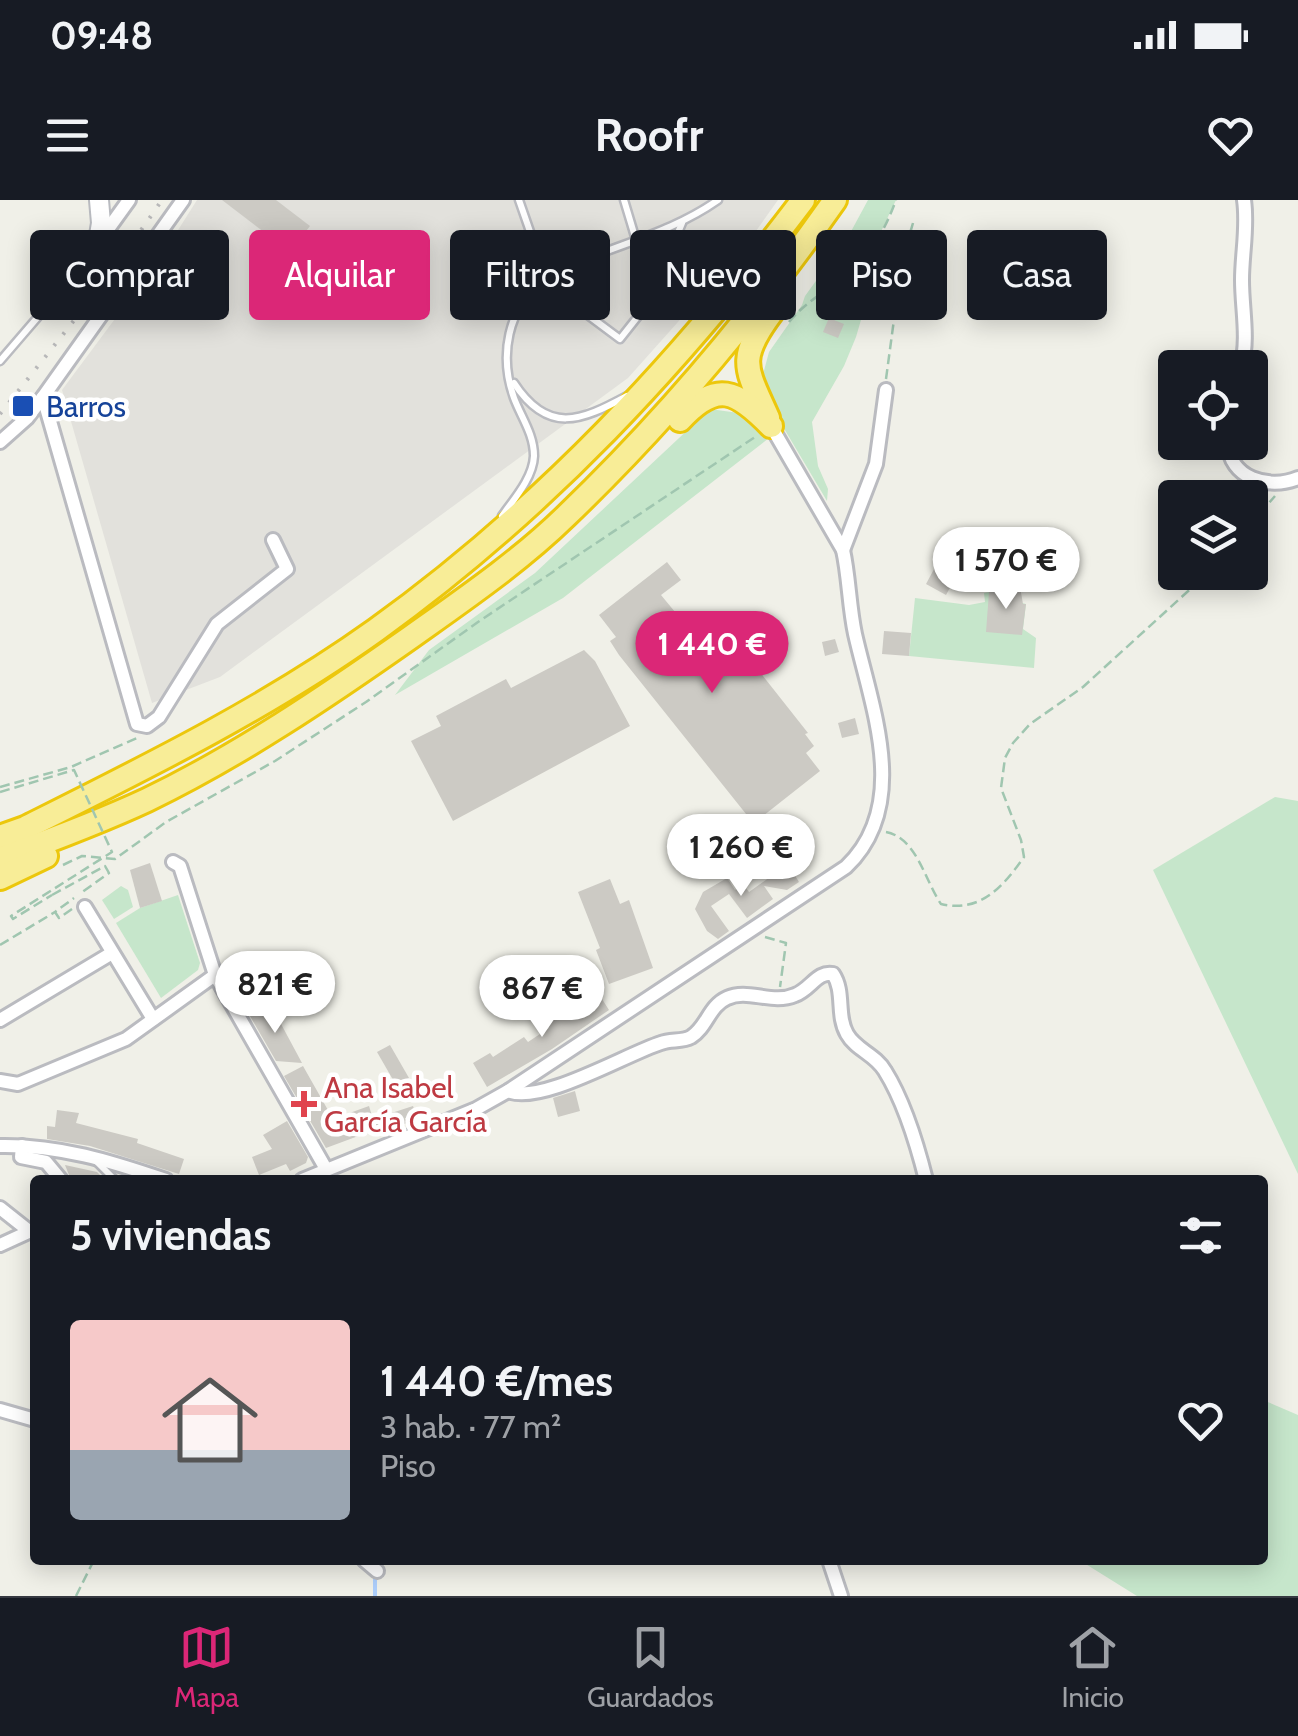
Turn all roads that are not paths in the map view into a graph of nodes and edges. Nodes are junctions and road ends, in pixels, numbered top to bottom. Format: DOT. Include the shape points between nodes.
graph roads {
  1 [pos="99,200"];
  2 [pos="129,200"];
  3 [pos="183,200"];
  4 [pos="519,200"];
  5 [pos="624,200"];
  6 [pos="718,200"];
  7 [pos="803,200"];
  8 [pos="839,200"];
  9 [pos="1244,200"];
  10 [pos="705,204"];
  11 [pos="682,223"];
  12 [pos="100,230"];
  13 [pos="109,230"];
  14 [pos="529,230"];
  15 [pos="633,230"];
  16 [pos="663,230"];
  17 [pos="35,320"];
  18 [pos="514,320"];
  19 [pos="595,320"];
  20 [pos="1244,350"];
  21 [pos="0,361"];
  22 [pos="509,376"];
  23 [pos="658,378"];
  24 [pos="886,390"];
  25 [pos="42,398"];
  26 [pos="772,426"];
  27 [pos="0,442"];
  28 [pos="1233,460"];
  29 [pos="1292,480"];
  30 [pos="564,519"];
  31 [pos="273,540"];
  32 [pos="482,546"];
  33 [pos="843,550"];
  34 [pos="122,780"];
  35 [pos="146,800"];
  36 [pos="0,822"];
  37 [pos="0,837"];
  38 [pos="0,860"];
  39 [pos="173,862"];
  40 [pos="0,878"];
  41 [pos="83,904"];
  42 [pos="112,953"];
  43 [pos="214,975"];
  44 [pos="0,1020"];
  45 [pos="153,1020"];
  46 [pos="0,1081"];
  47 [pos="508,1092"];
  48 [pos="0,1146"];
  49 [pos="22,1146"];
  50 [pos="89,1154"];
  51 [pos="326,1169"];
  52 [pos="56,1175"];
  53 [pos="110,1175"];
  54 [pos="151,1175"];
  55 [pos="313,1175"];
  56 [pos="925,1175"];
  57 [pos="0,1208"];
  58 [pos="30,1229"];
  59 [pos="30,1231"];
  60 [pos="0,1245"];
  61 [pos="0,1410"];
  62 [pos="30,1419"];
  63 [pos="831,1565"];
  64 [pos="841,1596"];
  1 -- 12 [label="street"];
  2 -- 13 [label="street"];
  3 -- 25 [label="street"];
  4 -- 14 [label="lane"];
  5 -- 15 [label="lane"];
  6 -- 10 [label="lane"];
  7 -- 23 [label="highway"];
  8 -- 26 [label="highway" via="835,226 754,335 747,357 750,380"];
  8 -- 30 [label="highway" via="692,385"];
  9 -- 20 [label="street"];
  10 -- 11 [label="lane"];
  11 -- 16 [label="lane"];
  11 -- 19 [label="lane" via="662,286 620,339"];
  17 -- 21 [label="lane"];
  18 -- 22 [label="lane" via="504,355"];
  22 -- 23 [label="lane" via="537,409 569,420 588,417"];
  22 -- 32 [label="lane" via="534,457"];
  23 -- 32 [label="highway"];
  24 -- 33 [label="street" via="876,464"];
  25 -- 27 [label="street"];
  25 -- 31 [label="street" via="137,724 148,726 158,717 217,624 287,569"];
  26 -- 30 [label="highway" via="736,396 699,400 603,495"];
  26 -- 33 [label="street"];
  28 -- 29 [label="street" via="1252,480"];
  30 -- 35 [label="highway" via="348,680"];
  32 -- 34 [label="highway" via="328,662"];
  33 -- 47 [label="street" via="878,731 882,788 864,850"];
  34 -- 36 [label="highway" via="97,783"];
  34 -- 37 [label="highway"];
  35 -- 38 [label="highway"];
  35 -- 40 [label="highway"];
  39 -- 43 [label="street" via="180,866"];
  41 -- 42 [label="street"];
  42 -- 44 [label="street"];
  42 -- 45 [label="street"];
  43 -- 45 [label="street"];
  43 -- 51 [label="street"];
  45 -- 46 [label="street" via="18,1084"];
  47 -- 51 [label="street"];
  47 -- 56 [label="street" via="532,1093 661,1042 694,1036 712,1008 740,994 784,999 810,988 822,974 834,974 848,1037 885,1070"];
  48 -- 49 [label="street"];
  49 -- 50 [label="street"];
  49 -- 52 [label="street" via="21,1156 46,1162"];
  50 -- 53 [label="lane"];
  50 -- 54 [label="street"];
  51 -- 55 [label="street"];
  57 -- 58 [label="street"];
  59 -- 60 [label="street"];
  61 -- 62 [label="street"];
  63 -- 64 [label="street"];
}
